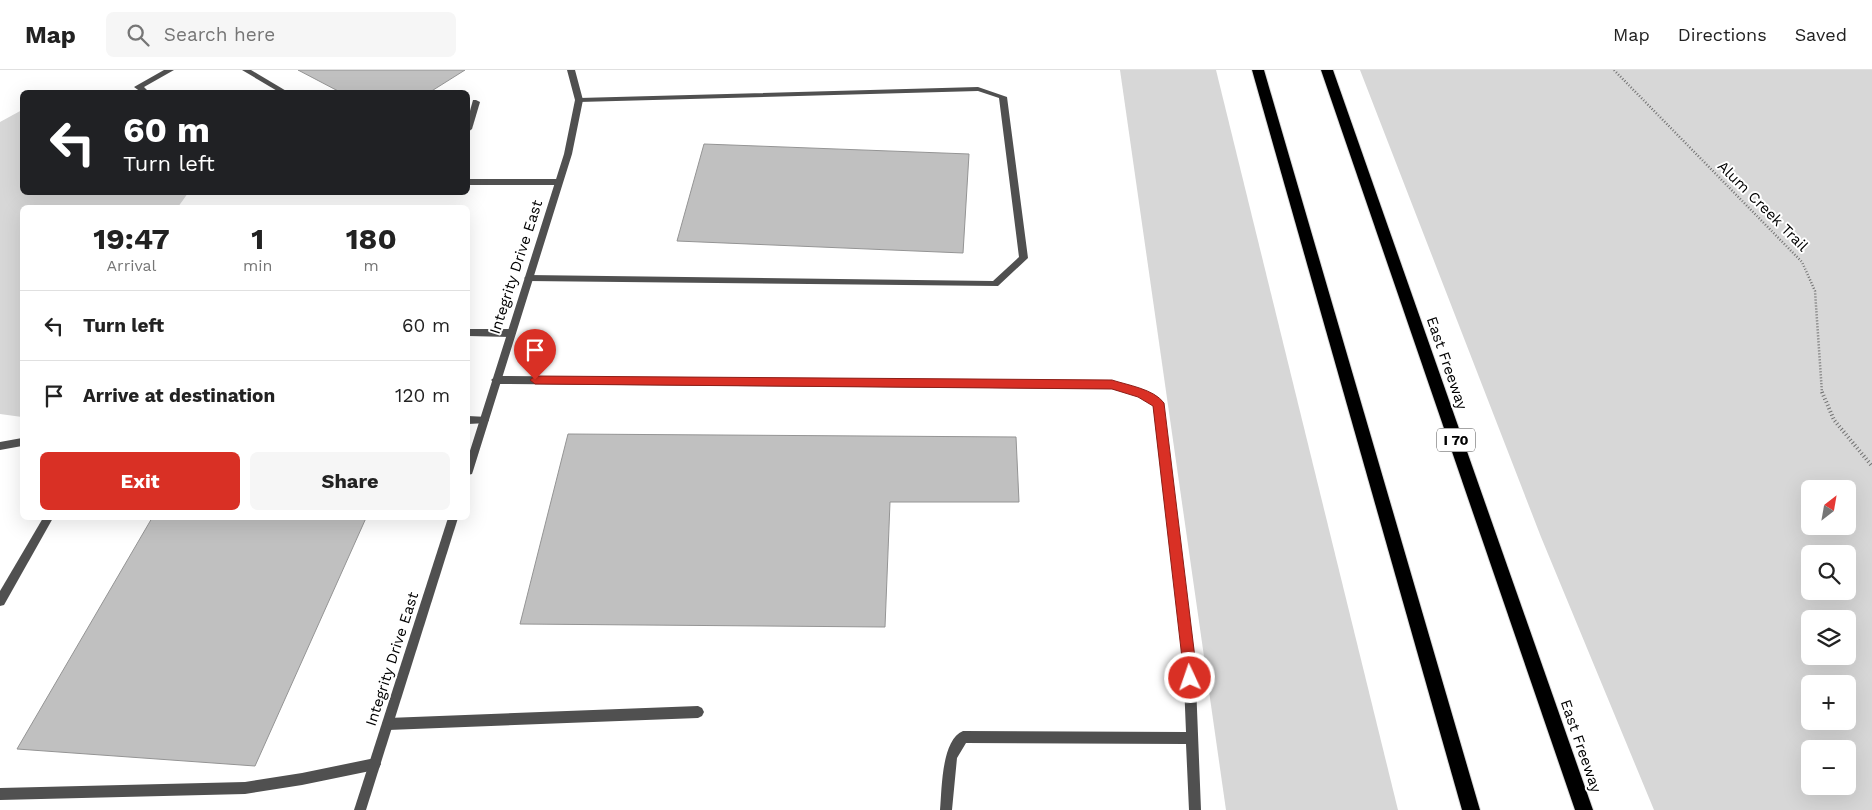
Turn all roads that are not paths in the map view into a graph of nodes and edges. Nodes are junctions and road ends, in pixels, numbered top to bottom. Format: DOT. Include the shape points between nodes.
graph roads {
  1 [pos="170,70"];
  2 [pos="246,70"];
  3 [pos="571,70"];
  4 [pos="1258,70"];
  5 [pos="1327,70"];
  6 [pos="142,90"];
  7 [pos="281,90"];
  8 [pos="579,100"];
  9 [pos="476,102"];
  10 [pos="470,122"];
  11 [pos="470,182"];
  12 [pos="559,182"];
  13 [pos="528,278"];
  14 [pos="470,334"];
  15 [pos="511,334"];
  16 [pos="496,380"];
  17 [pos="470,420"];
  18 [pos="484,420"];
  19 [pos="20,442"];
  20 [pos="0,446"];
  21 [pos="470,465"];
  22 [pos="47,520"];
  23 [pos="452,520"];
  24 [pos="0,601"];
  25 [pos="698,712"];
  26 [pos="388,724"];
  27 [pos="1192,738"];
  28 [pos="375,764"];
  29 [pos="0,794"];
  30 [pos="360,810"];
  31 [pos="946,810"];
  32 [pos="1195,810"];
  33 [pos="1471,810"];
  34 [pos="1584,810"];
  1 -- 6 [label="street" via="138,88"];
  2 -- 7 [label="street"];
  3 -- 8 [label="street, Integrity Drive East"];
  4 -- 33 [label="highway"];
  5 -- 34 [label="highway, East Freeway / I 70"];
  8 -- 12 [label="street, Integrity Drive East"];
  8 -- 13 [label="street" via="978,89 1003,97 1024,258 995,284"];
  9 -- 10 [label="street"];
  11 -- 12 [label="street"];
  12 -- 13 [label="street, Integrity Drive East"];
  13 -- 15 [label="street, Integrity Drive East"];
  14 -- 15 [label="street"];
  15 -- 16 [label="street, Integrity Drive East"];
  16 -- 18 [label="street, Integrity Drive East"];
  16 -- 27 [label="street" via="1112,385 1141,393 1158,403 1189,658"];
  17 -- 18 [label="street"];
  18 -- 21 [label="street, Integrity Drive East"];
  19 -- 20 [label="street"];
  22 -- 24 [label="street"];
  23 -- 26 [label="street, Integrity Drive East"];
  25 -- 26 [label="street"];
  26 -- 28 [label="street, Integrity Drive East"];
  27 -- 31 [label="street" via="963,737 951,756"];
  27 -- 32 [label="street"];
  28 -- 29 [label="street" via="245,788"];
  28 -- 30 [label="street, Integrity Drive East"];
}
